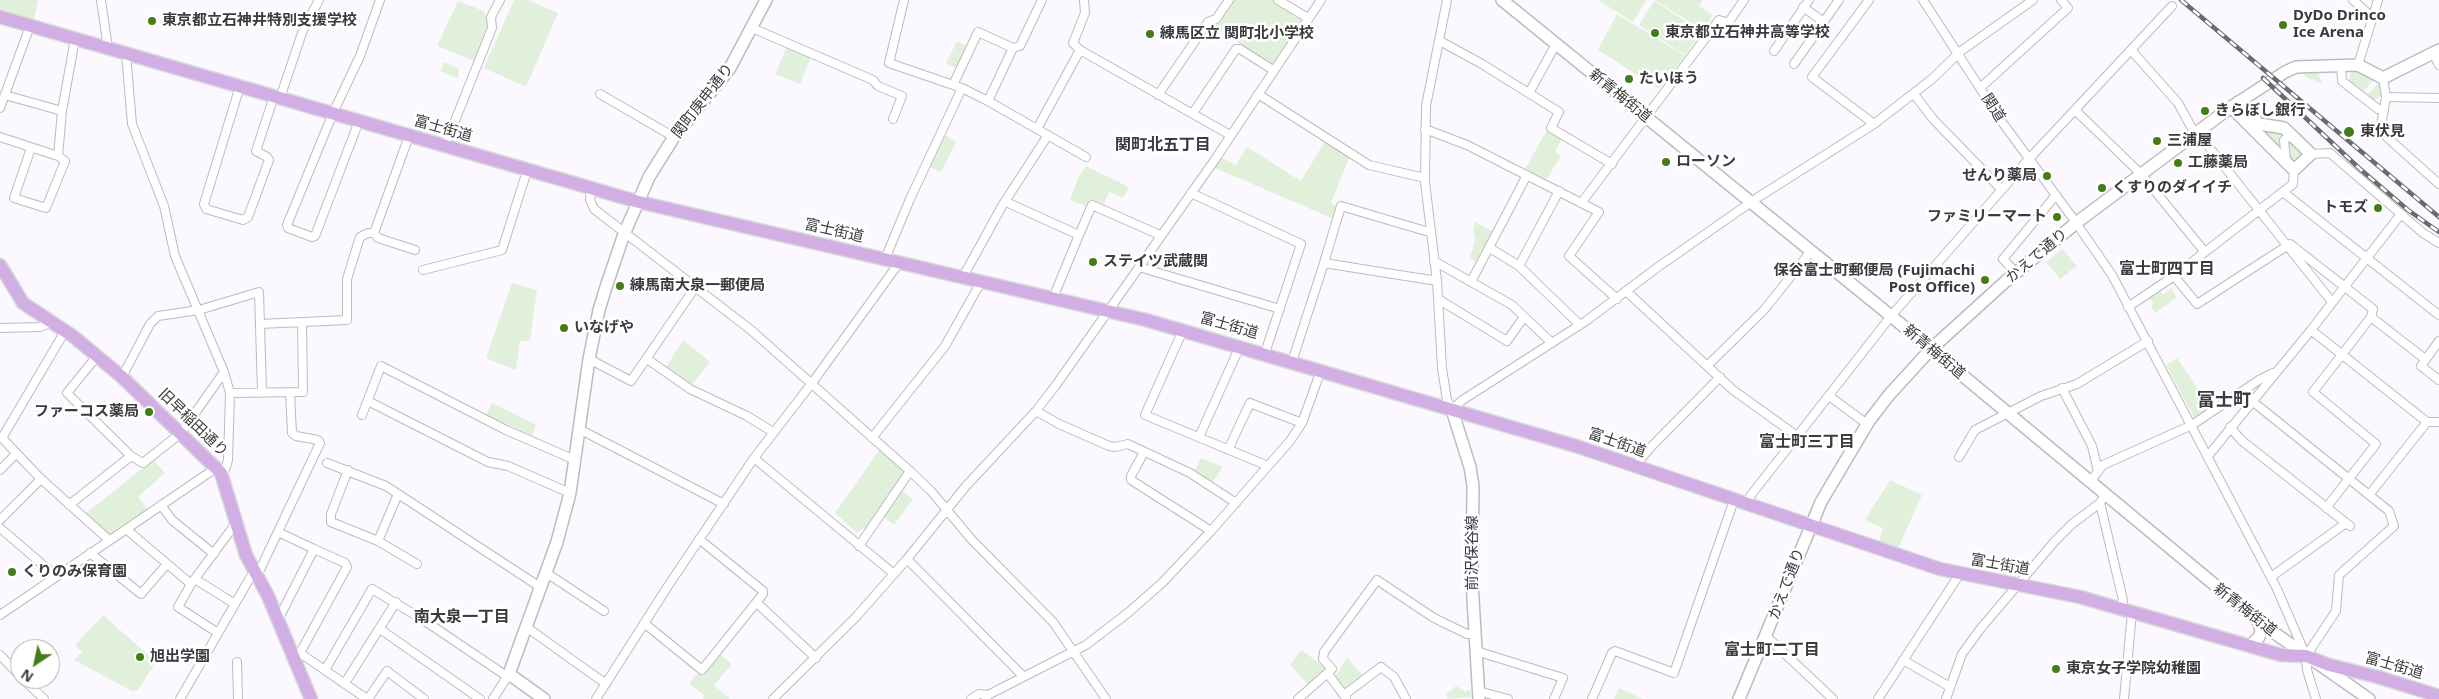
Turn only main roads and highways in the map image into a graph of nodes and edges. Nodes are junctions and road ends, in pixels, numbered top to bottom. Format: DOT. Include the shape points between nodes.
graph roads {
  1 [pos="0,17"];
  2 [pos="0,265"];
  3 [pos="2439,696"];
  4 [pos="312,699"];
  1 -- 3 [label="main road, 富士街道" via="639,202 1109,310 1183,330 1637,467 1959,575 2017,584 2126,610 2281,655 2306,656"];
  2 -- 4 [label="main road, 旧早稲田通り" via="21,300 122,377 220,472 246,555 296,653"];
}
